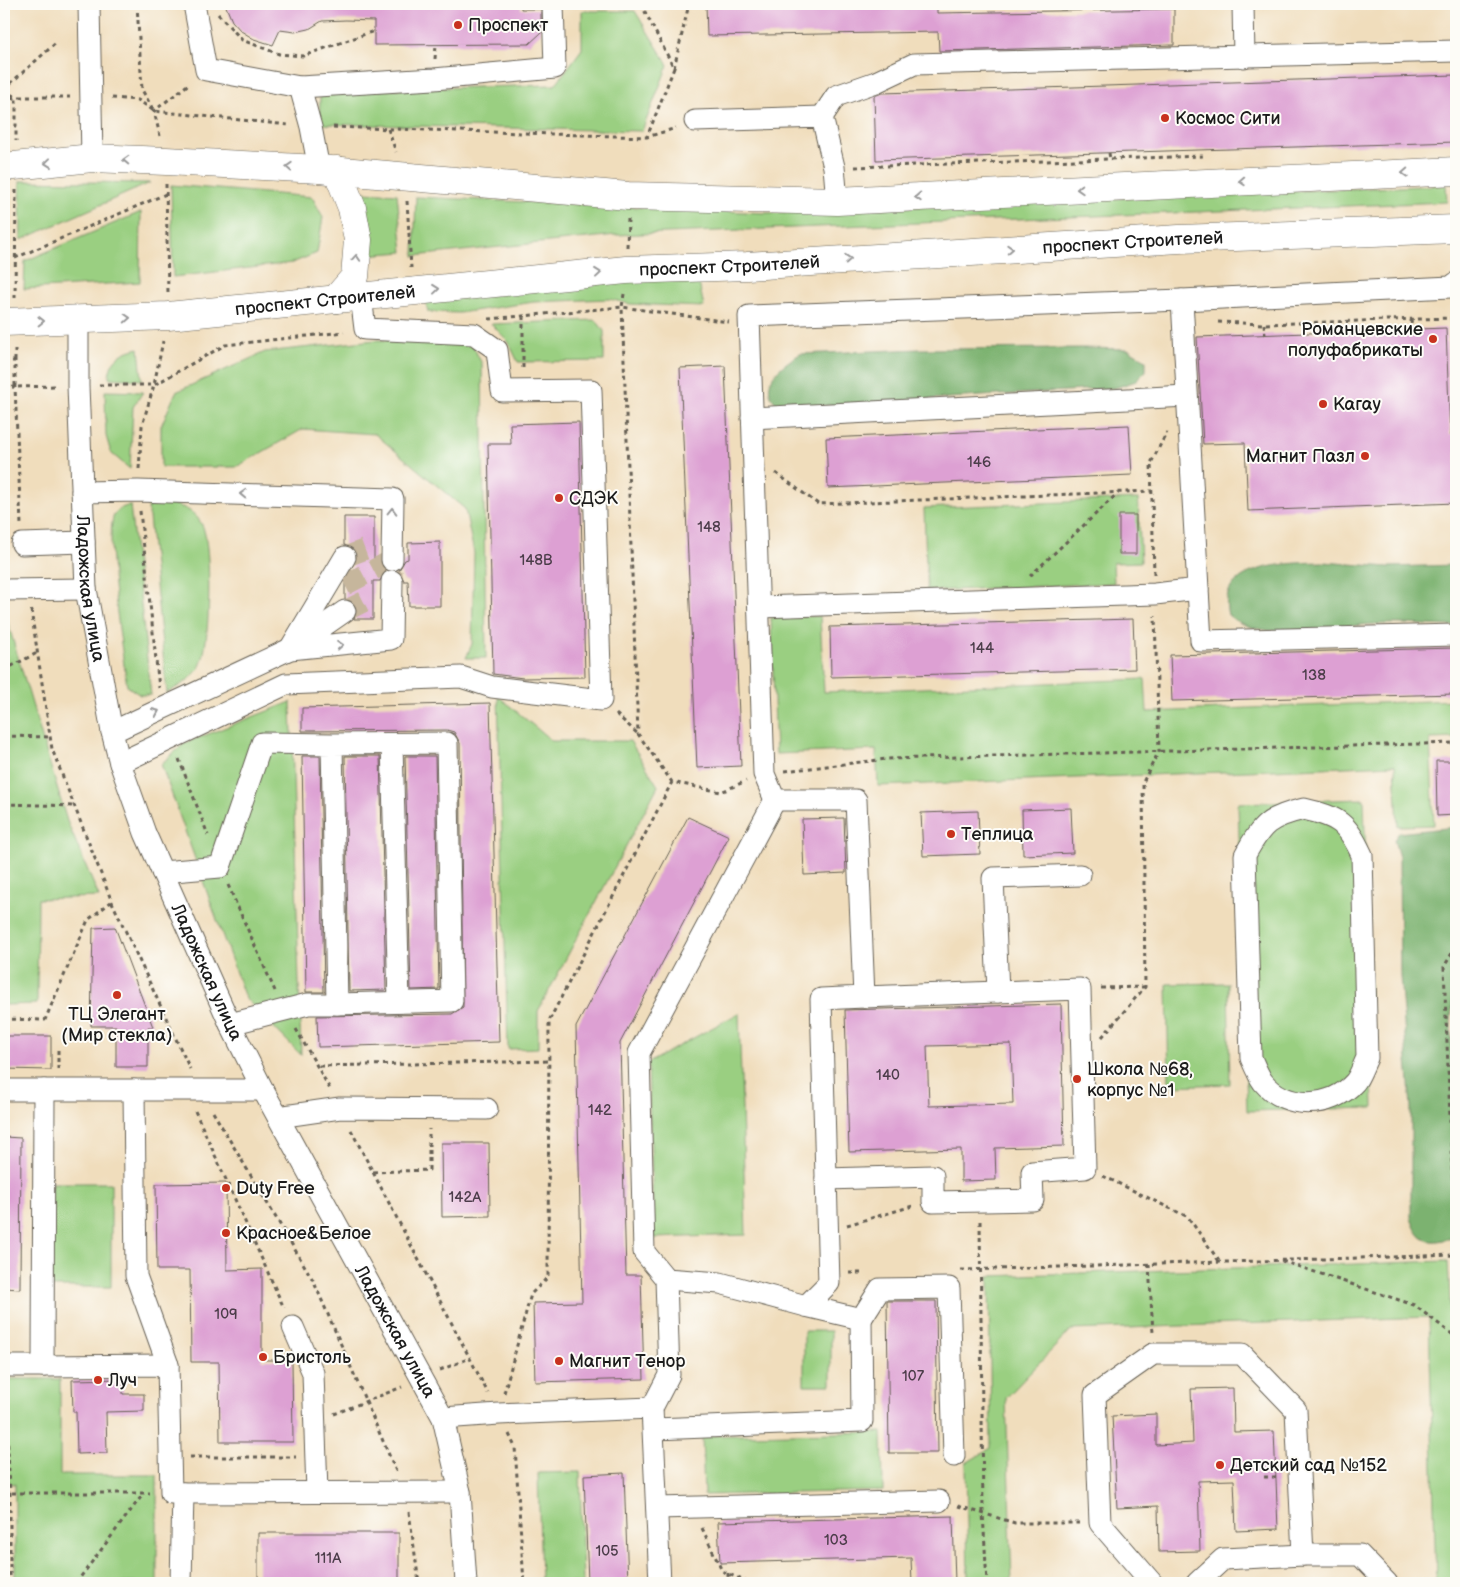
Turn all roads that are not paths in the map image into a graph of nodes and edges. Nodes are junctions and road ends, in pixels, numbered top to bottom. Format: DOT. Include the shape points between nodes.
graph roads {
  1 [pos="89,4"];
  2 [pos="553,4"];
  3 [pos="1243,4"];
  4 [pos="203,5"];
  5 [pos="1456,51"];
  6 [pos="1244,57"];
  7 [pos="300,87"];
  8 [pos="822,117"];
  9 [pos="696,121"];
  10 [pos="92,158"];
  11 [pos="10,167"];
  12 [pos="328,170"];
  13 [pos="1456,171"];
  14 [pos="837,201"];
  15 [pos="1456,229"];
  16 [pos="1456,284"];
  17 [pos="348,298"];
  18 [pos="1183,310"];
  19 [pos="78,321"];
  20 [pos="10,322"];
  21 [pos="1187,396"];
  22 [pos="752,418"];
  23 [pos="82,492"];
  24 [pos="84,542"];
  25 [pos="22,544"];
  26 [pos="344,557"];
  27 [pos="345,584"];
  28 [pos="86,589"];
  29 [pos="1198,589"];
  30 [pos="4,590"];
  31 [pos="760,607"];
  32 [pos="345,611"];
  33 [pos="1456,635"];
  34 [pos="290,649"];
  35 [pos="112,732"];
  36 [pos="332,744"];
  37 [pos="392,744"];
  38 [pos="120,763"];
  39 [pos="775,800"];
  40 [pos="1279,815"];
  41 [pos="162,872"];
  42 [pos="1080,874"];
  43 [pos="998,992"];
  44 [pos="864,997"];
  45 [pos="399,1002"];
  46 [pos="337,1004"];
  47 [pos="230,1024"];
  48 [pos="4,1090"];
  49 [pos="44,1090"];
  50 [pos="134,1090"];
  51 [pos="263,1090"];
  52 [pos="487,1109"];
  53 [pos="278,1117"];
  54 [pos="826,1179"];
  55 [pos="666,1279"];
  56 [pos="806,1306"];
  57 [pos="861,1320"];
  58 [pos="292,1328"];
  59 [pos="168,1365"];
  60 [pos="4,1366"];
  61 [pos="43,1366"];
  62 [pos="652,1408"];
  63 [pos="443,1418"];
  64 [pos="655,1429"];
  65 [pos="954,1456"];
  66 [pos="318,1492"];
  67 [pos="460,1492"];
  68 [pos="177,1493"];
  69 [pos="939,1501"];
  70 [pos="657,1508"];
  71 [pos="1303,1554"];
  72 [pos="181,1583"];
  73 [pos="466,1583"];
  74 [pos="660,1583"];
  75 [pos="1152,1583"];
  76 [pos="1197,1583"];
  77 [pos="1387,1583"];
  1 -- 10 [label="street"];
  2 -- 7 [label="street" via="555,68"];
  3 -- 6 [label="street"];
  4 -- 7 [label="street" via="206,70"];
  5 -- 6 [label="street"];
  6 -- 8 [label="street" via="914,64 836,96"];
  7 -- 12 [label="street"];
  8 -- 9 [label="street"];
  8 -- 14 [label="street" via="834,167"];
  10 -- 11 [label="main road, one-way"];
  12 -- 10 [label="main road, one-way"];
  12 -- 14 [label="main road" via="628,196"];
  17 -- 12 [label="main road, one-way" via="355,278 358,240 352,208"];
  13 -- 14 [label="main road, one-way"];
  17 -- 15 [label="main road, проспект Строителей, one-way" via="626,270 747,266 1179,239"];
  16 -- 18 [label="street" via="1451,287"];
  19 -- 17 [label="main road, проспект Строителей, one-way" via="168,316"];
  17 -- 38 [label="street" via="365,330 474,334 496,350 502,391 591,390 601,700 492,688 461,677 286,684"];
  18 -- 21 [label="street"];
  18 -- 22 [label="street" via="749,316"];
  20 -- 19 [label="main road, проспект Строителей, one-way"];
  19 -- 23 [label="street, Ладожская улица"];
  21 -- 22 [label="street"];
  21 -- 29 [label="street"];
  22 -- 31 [label="street"];
  23 -- 24 [label="street, Ладожская улица"];
  34 -- 23 [label="street, one-way" via="391,639 383,542 393,499"];
  24 -- 25 [label="street"];
  24 -- 28 [label="street, Ладожская улица"];
  26 -- 34 [label="street"];
  27 -- 34 [label="street"];
  28 -- 30 [label="street"];
  28 -- 35 [label="street, Ладожская улица"];
  29 -- 31 [label="street" via="1155,594"];
  29 -- 33 [label="street" via="1201,641"];
  31 -- 39 [label="street" via="764,774"];
  32 -- 34 [label="street"];
  35 -- 34 [label="street, one-way"];
  35 -- 38 [label="street, Ладожская улица"];
  36 -- 37 [label="street"];
  36 -- 41 [label="street" via="262,743 220,867"];
  36 -- 46 [label="street"];
  37 -- 45 [label="street"];
  37 -- 45 [label="street" via="447,743 452,1001"];
  38 -- 41 [label="street, Ладожская улица"];
  39 -- 44 [label="street" via="856,800"];
  39 -- 55 [label="street" via="639,1053 644,1252"];
  40 -- 40 [label="street" via="1304,809 1330,815 1351,831 1362,855 1367,1058 1356,1082 1335,1098 1309,1104 1277,1093 1263,1082 1250,1058 1245,855 1258,831"];
  41 -- 47 [label="street, Ладожская улица"];
  42 -- 43 [label="street" via="993,878"];
  43 -- 44 [label="street"];
  43 -- 54 [label="street" via="1080,989 1085,1168 1032,1172 1033,1200 934,1202 933,1176"];
  44 -- 54 [label="street" via="821,999"];
  45 -- 46 [label="street"];
  46 -- 47 [label="street" via="308,1004"];
  47 -- 51 [label="street, Ладожская улица"];
  48 -- 49 [label="street"];
  49 -- 50 [label="street"];
  49 -- 61 [label="street"];
  50 -- 51 [label="street"];
  50 -- 59 [label="street" via="136,1276"];
  51 -- 53 [label="street, Ладожская улица"];
  52 -- 53 [label="street" via="340,1108"];
  53 -- 63 [label="street, Ладожская улица"];
  54 -- 56 [label="street" via="829,1283"];
  55 -- 56 [label="street" via="720,1283"];
  55 -- 62 [label="street" via="669,1375"];
  56 -- 57 [label="street"];
  57 -- 64 [label="street" via="862,1421"];
  57 -- 65 [label="street" via="880,1289 948,1288"];
  58 -- 66 [label="street" via="313,1373"];
  59 -- 61 [label="street"];
  59 -- 68 [label="street"];
  60 -- 61 [label="street"];
  62 -- 63 [label="street"];
  62 -- 64 [label="street"];
  63 -- 67 [label="street, Ладожская улица"];
  64 -- 70 [label="street"];
  66 -- 67 [label="street"];
  66 -- 68 [label="street"];
  67 -- 73 [label="street, Ладожская улица"];
  68 -- 72 [label="street"];
  69 -- 70 [label="street"];
  70 -- 74 [label="street"];
  71 -- 75 [label="street" via="1296,1410 1242,1354 1153,1354 1095,1395 1100,1523"];
  71 -- 76 [label="street" via="1223,1559"];
  71 -- 77 [label="street" via="1360,1554"];
}
